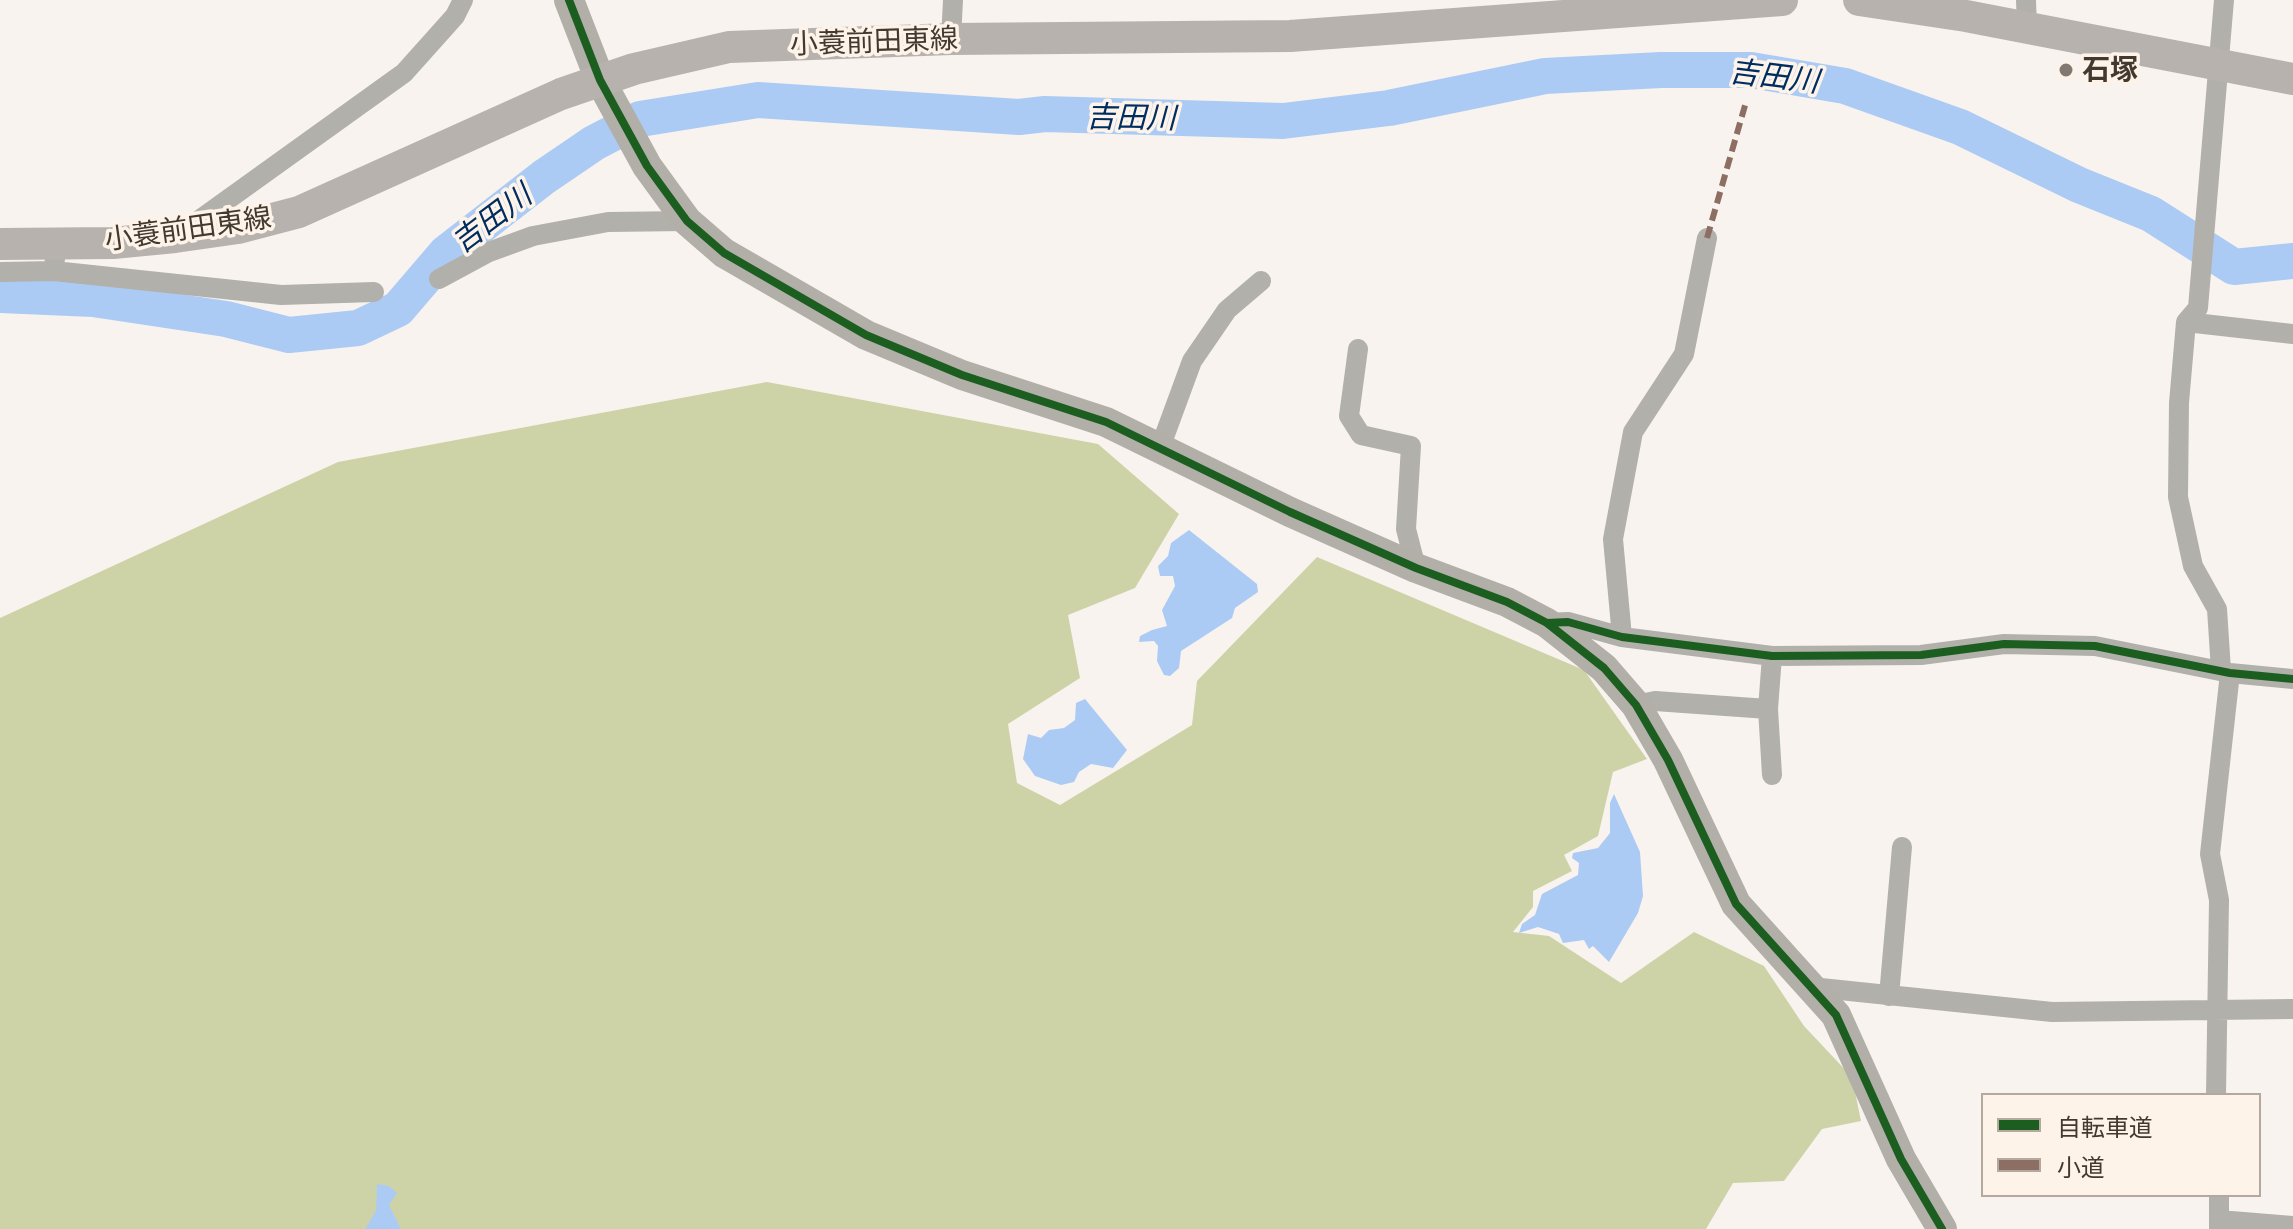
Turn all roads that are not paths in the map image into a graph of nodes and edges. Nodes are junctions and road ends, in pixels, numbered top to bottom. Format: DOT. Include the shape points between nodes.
graph roads {
  1 [pos="463,0"];
  2 [pos="569,0"];
  3 [pos="953,0"];
  4 [pos="1782,0"];
  5 [pos="1859,0"];
  6 [pos="2224,0"];
  7 [pos="1905,2"];
  8 [pos="1570,7"];
  9 [pos="1479,11"];
  10 [pos="2027,14"];
  11 [pos="951,39"];
  12 [pos="2219,66"];
  13 [pos="2293,79"];
  14 [pos="600,80"];
  15 [pos="687,221"];
  16 [pos="175,237"];
  17 [pos="1707,238"];
  18 [pos="0,244"];
  19 [pos="55,257"];
  20 [pos="0,272"];
  21 [pos="439,279"];
  22 [pos="1261,281"];
  23 [pos="374,292"];
  24 [pos="2186,322"];
  25 [pos="2293,334"];
  26 [pos="1358,349"];
  27 [pos="1160,448"];
  28 [pos="1416,568"];
  29 [pos="1547,623"];
  30 [pos="1622,637"];
  31 [pos="1772,656"];
  32 [pos="2225,671"];
  33 [pos="2293,679"];
  34 [pos="1636,705"];
  35 [pos="1768,709"];
  36 [pos="1772,775"];
  37 [pos="1902,847"];
  38 [pos="1811,987"];
  39 [pos="1889,996"];
  40 [pos="2293,1009"];
  41 [pos="2217,1012"];
  42 [pos="2216,1093"];
  43 [pos="2219,1197"];
  44 [pos="2219,1224"];
  45 [pos="2293,1226"];
  46 [pos="1942,1229"];
  1 -- 16 [label="street" via="404,73"];
  2 -- 14 [label="street"];
  3 -- 11 [label="street"];
  4 -- 8 [label="main road, 小蓑前田東線"];
  5 -- 7 [label="main road"];
  6 -- 12 [label="street"];
  7 -- 10 [label="main road"];
  8 -- 9 [label="main road, 小蓑前田東線"];
  9 -- 11 [label="main road, 小蓑前田東線" via="1290,36"];
  10 -- 12 [label="main road"];
  11 -- 14 [label="main road, 小蓑前田東線" via="729,47"];
  12 -- 13 [label="main road"];
  12 -- 24 [label="street" via="2198,308"];
  14 -- 15 [label="street" via="647,166"];
  14 -- 16 [label="main road, 小蓑前田東線" via="299,212"];
  15 -- 21 [label="street" via="608,222 533,236"];
  15 -- 27 [label="street" via="724,253 866,335 962,375 1106,422"];
  16 -- 19 [label="main road, 小蓑前田東線"];
  17 -- 30 [label="street" via="1684,354 1633,432 1613,539"];
  18 -- 19 [label="main road, 小蓑前田東線"];
  19 -- 20 [label="street"];
  19 -- 23 [label="street" via="281,295"];
  22 -- 27 [label="street" via="1227,310 1192,361"];
  24 -- 25 [label="street"];
  24 -- 32 [label="street" via="2178,497 2193,566 2217,609"];
  26 -- 28 [label="street" via="1349,416 1361,435 1411,446 1406,529"];
  27 -- 28 [label="street"];
  28 -- 29 [label="street"];
  29 -- 30 [label="street" via="1568,622"];
  29 -- 34 [label="street" via="1604,668"];
  30 -- 31 [label="street"];
  31 -- 32 [label="street" via="1921,655 2004,644 2095,646"];
  31 -- 35 [label="street"];
  32 -- 33 [label="street"];
  32 -- 41 [label="street" via="2210,854 2219,900"];
  34 -- 35 [label="street" via="1655,701"];
  34 -- 38 [label="street" via="1736,904"];
  35 -- 36 [label="street"];
  37 -- 39 [label="street"];
  38 -- 39 [label="street"];
  38 -- 46 [label="street" via="1836,1015 1901,1159"];
  39 -- 41 [label="street" via="2052,1012"];
  40 -- 41 [label="street"];
  41 -- 42 [label="street"];
  43 -- 44 [label="street"];
  44 -- 45 [label="street"];
}
